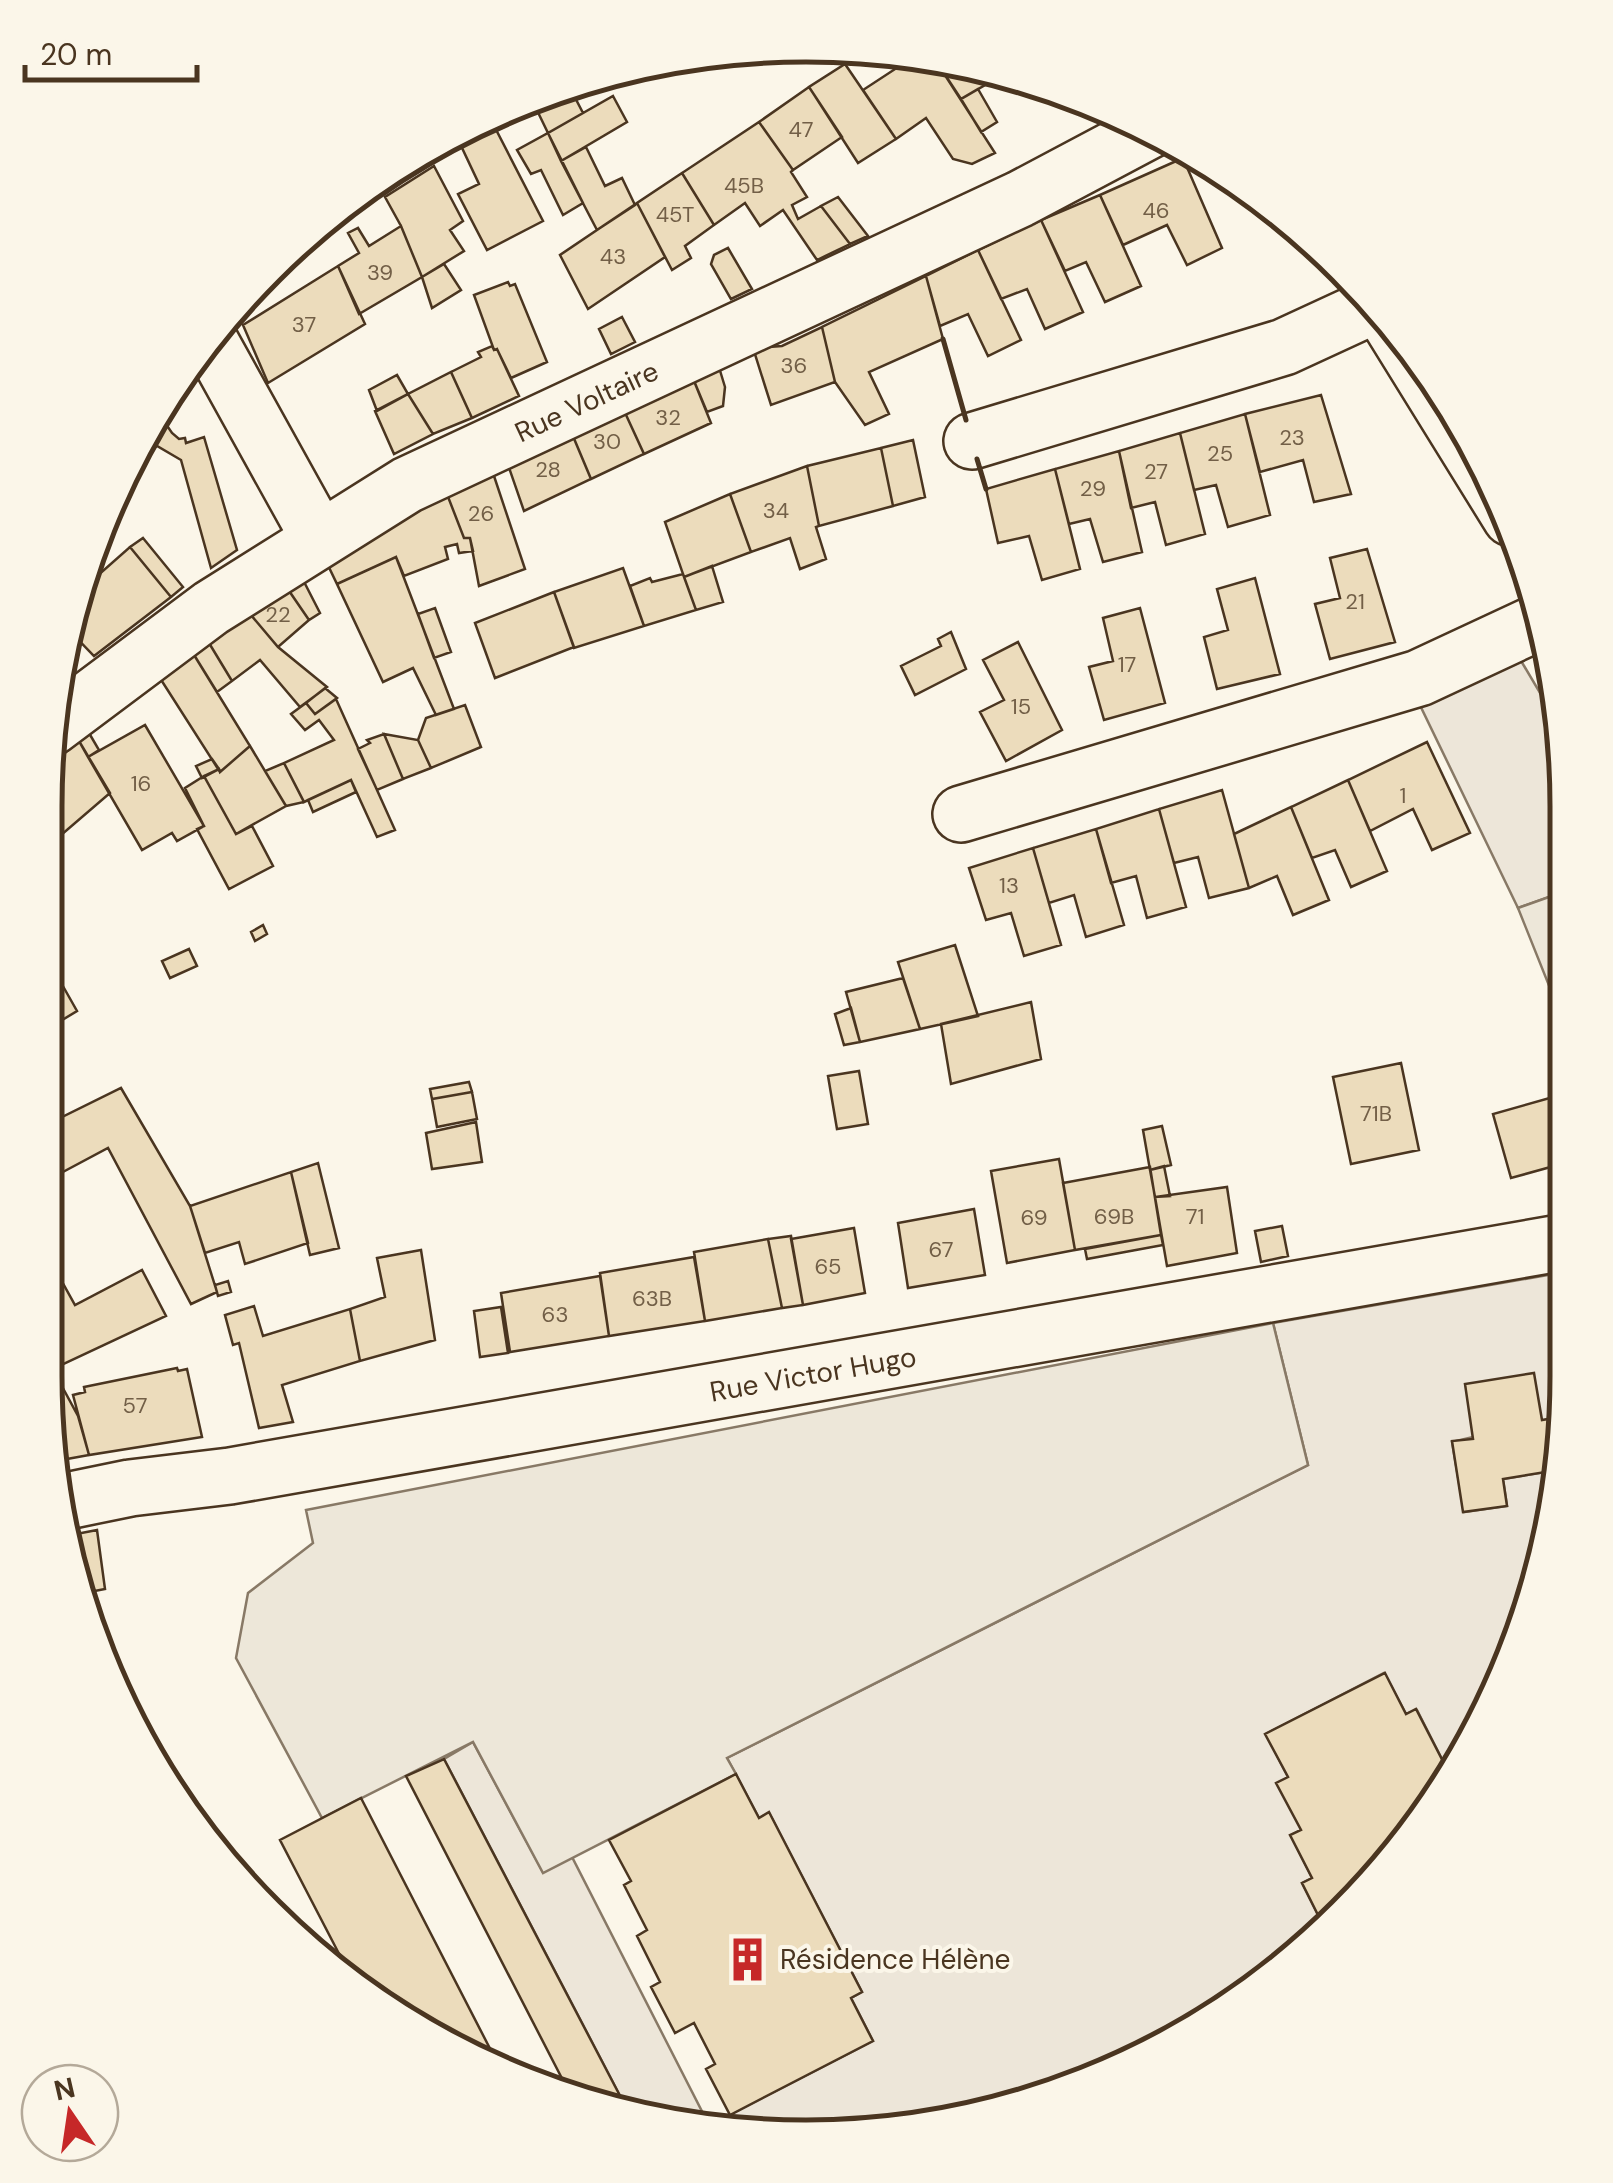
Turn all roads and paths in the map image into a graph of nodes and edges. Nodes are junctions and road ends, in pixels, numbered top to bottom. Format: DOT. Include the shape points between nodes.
graph roads {
  1 [pos="1134,138"];
  2 [pos="1362,311"];
  3 [pos="217,353"];
  4 [pos="972,441"];
  5 [pos="318,538"];
  6 [pos="1528,627"];
  7 [pos="68,715"];
  8 [pos="961,814"];
  9 [pos="1550,1245"];
  10 [pos="73,1500"];
  1 -- 5 [label="street, Rue Voltaire" via="1020,199 407,485"];
  2 -- 4 [label="street" via="1284,347"];
  3 -- 5 [label="street"];
  5 -- 7 [label="street, Rue Voltaire"];
  6 -- 8 [label="street" via="1418,678"];
  9 -- 10 [label="street, Rue Victor Hugo"];
}
